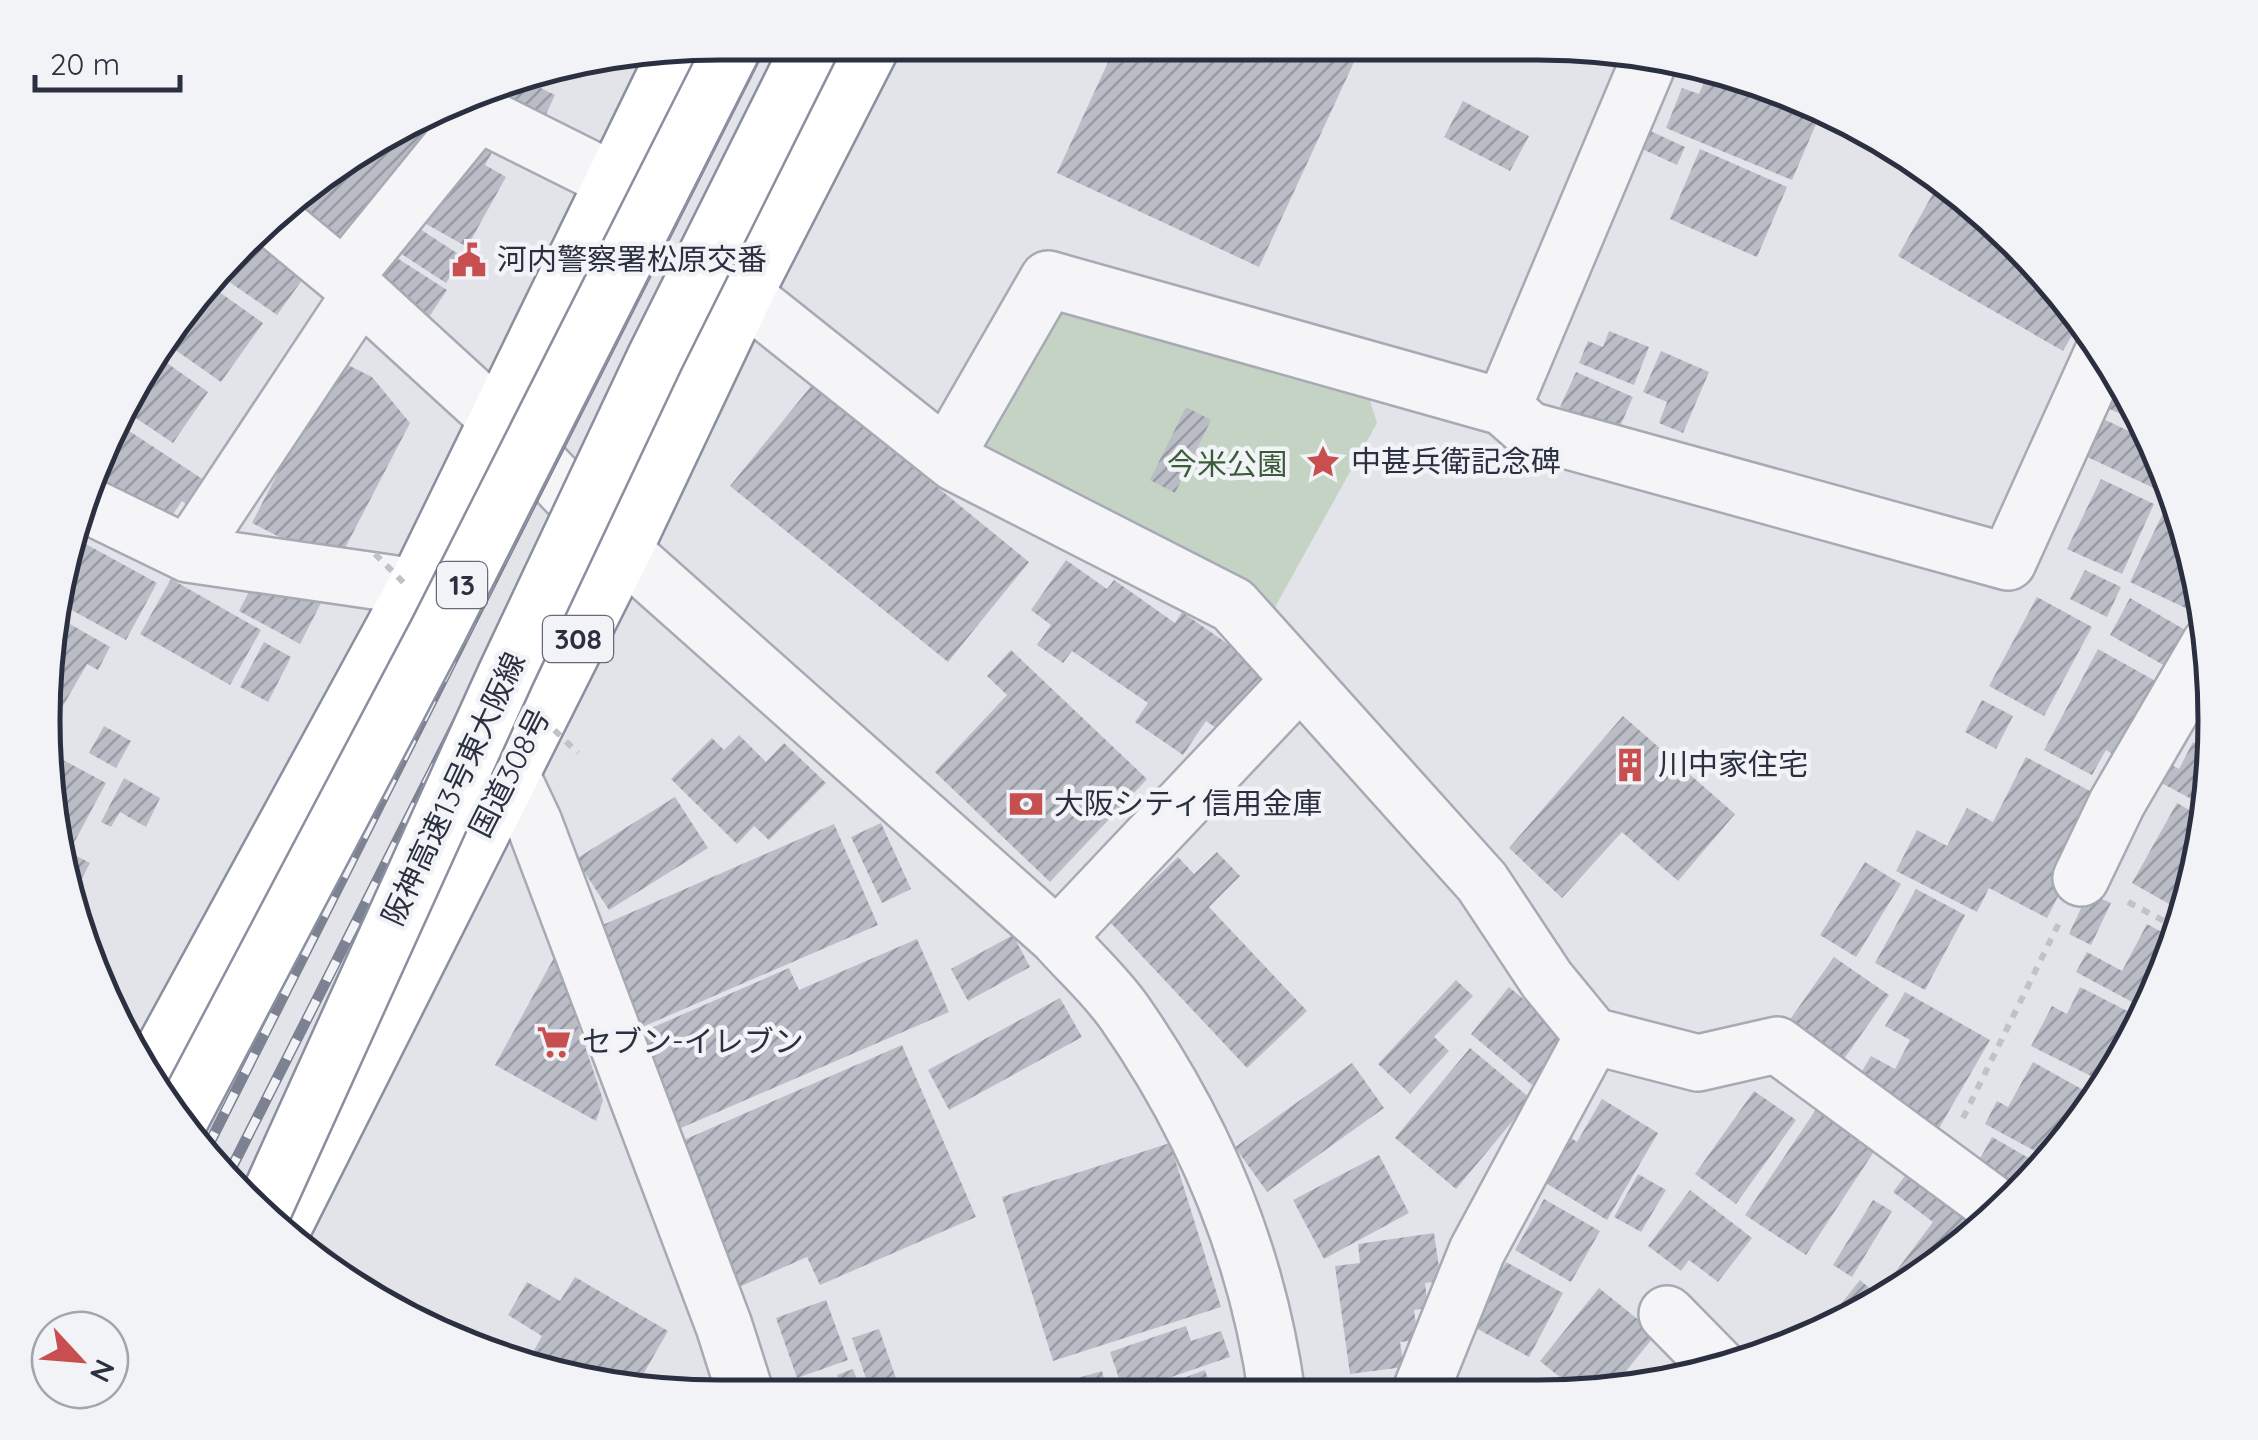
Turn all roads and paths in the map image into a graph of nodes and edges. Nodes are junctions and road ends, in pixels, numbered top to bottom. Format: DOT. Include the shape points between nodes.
graph roads {
  1 [pos="726,60"];
  2 [pos="804,60"];
  3 [pos="865,60"];
  4 [pos="672,62"];
  5 [pos="1645,69"];
  6 [pos="473,108"];
  7 [pos="468,110"];
  8 [pos="614,181"];
  9 [pos="282,227"];
  10 [pos="353,286"];
  11 [pos="744,296"];
  12 [pos="2096,367"];
  13 [pos="1502,407"];
  14 [pos="498,419"];
  15 [pos="946,456"];
  16 [pos="95,509"];
  17 [pos="623,551"];
  18 [pos="188,554"];
  19 [pos="416,587"];
  20 [pos="2196,668"];
  21 [pos="1300,680"];
  22 [pos="510,772"];
  23 [pos="2081,878"];
  24 [pos="2166,922"];
  25 [pos="1058,938"];
  26 [pos="1592,1036"];
  27 [pos="178,1097"];
  28 [pos="179,1098"];
  29 [pos="1941,1164"];
  30 [pos="267,1200"];
  31 [pos="1989,1201"];
  32 [pos="288,1218"];
  33 [pos="1667,1314"];
  34 [pos="1710,1358"];
  35 [pos="741,1380"];
  36 [pos="1274,1380"];
  37 [pos="1426,1380"];
  1 -- 28 [label="highway, 13, bridge" via="439,629"];
  2 -- 30 [label="highway, 阪神高速13号東大阪線, bridge" via="605,463"];
  3 -- 11 [label="highway, 国道308号 / 308"];
  4 -- 8 [label="highway"];
  5 -- 13 [label="street"];
  6 -- 8 [label="street"];
  7 -- 10 [label="street"];
  8 -- 14 [label="highway"];
  9 -- 10 [label="street"];
  10 -- 14 [label="street"];
  10 -- 18 [label="street"];
  11 -- 15 [label="street"];
  11 -- 17 [label="highway, 国道308号 / 308"];
  12 -- 13 [label="street" via="2008,562 1529,430"];
  13 -- 15 [label="street" via="1048,279"];
  14 -- 17 [label="street"];
  14 -- 19 [label="highway"];
  15 -- 21 [label="street" via="1233,606"];
  16 -- 18 [label="street"];
  17 -- 22 [label="highway, 国道308号 / 308"];
  17 -- 25 [label="street"];
  18 -- 19 [label="street"];
  19 -- 27 [label="highway"];
  20 -- 23 [label="street"];
  21 -- 25 [label="street"];
  21 -- 26 [label="street" via="1482,882"];
  22 -- 32 [label="highway, 国道308号 / 308"];
  22 -- 35 [label="street"];
  23 -- 24 [label="path"];
  23 -- 29 [label="path"];
  25 -- 36 [label="street" via="1122,1009 1222,1182 1252,1268"];
  26 -- 29 [label="street" via="1698,1062 1776,1044"];
  26 -- 37 [label="street" via="1477,1251"];
  29 -- 31 [label="street"];
  33 -- 34 [label="street"];
}
